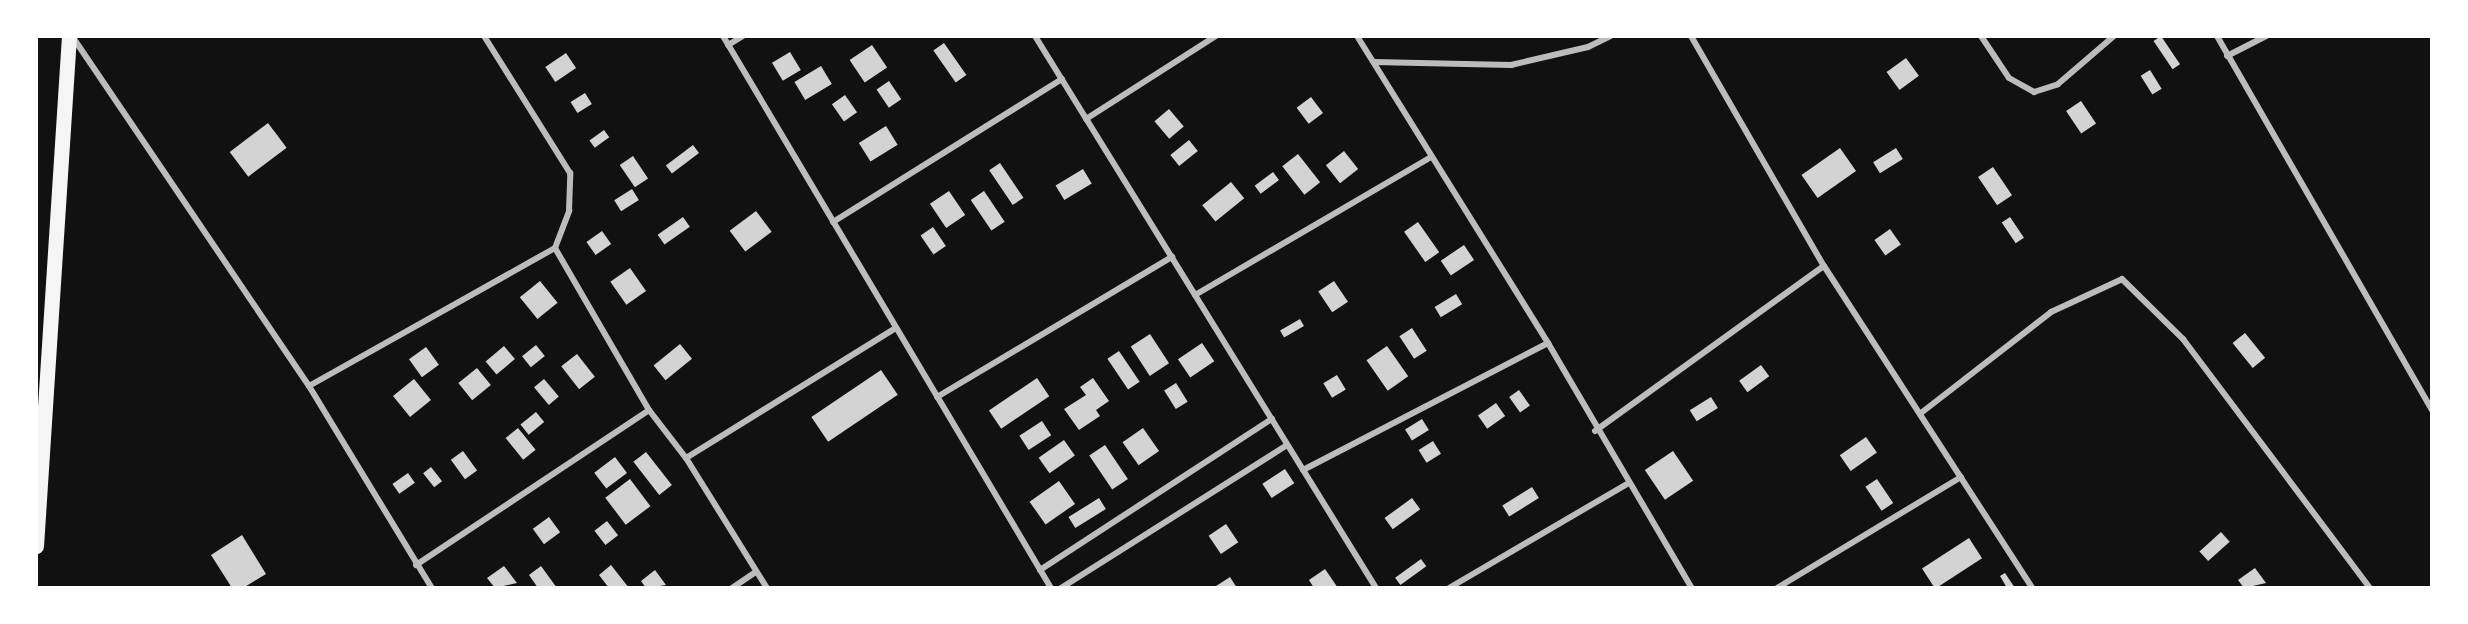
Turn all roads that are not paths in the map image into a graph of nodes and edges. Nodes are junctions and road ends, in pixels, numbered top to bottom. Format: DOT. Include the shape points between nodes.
graph roads {
  1 [pos="71,36"];
  2 [pos="484,36"];
  3 [pos="723,36"];
  4 [pos="743,36"];
  5 [pos="1035,36"];
  6 [pos="1216,36"];
  7 [pos="1357,36"];
  8 [pos="1611,36"];
  9 [pos="1690,36"];
  10 [pos="1981,36"];
  11 [pos="2114,36"];
  12 [pos="2217,36"];
  13 [pos="2266,36"];
  14 [pos="728,45"];
  15 [pos="2227,56"];
  16 [pos="1374,62"];
  17 [pos="1062,79"];
  18 [pos="1086,119"];
  19 [pos="1431,157"];
  20 [pos="833,222"];
  21 [pos="555,248"];
  22 [pos="1172,257"];
  23 [pos="1824,266"];
  24 [pos="1194,294"];
  25 [pos="896,328"];
  26 [pos="1548,343"];
  27 [pos="309,386"];
  28 [pos="937,397"];
  29 [pos="649,410"];
  30 [pos="2432,410"];
  31 [pos="1920,413"];
  32 [pos="1272,419"];
  33 [pos="1595,431"];
  34 [pos="1287,445"];
  35 [pos="686,458"];
  36 [pos="1303,470"];
  37 [pos="1961,477"];
  38 [pos="1627,484"];
  39 [pos="36,546"];
  40 [pos="416,565"];
  41 [pos="1040,570"];
  42 [pos="756,572"];
  43 [pos="432,588"];
  44 [pos="732,588"];
  45 [pos="767,588"];
  46 [pos="1051,588"];
  47 [pos="1061,588"];
  48 [pos="1376,588"];
  49 [pos="1449,588"];
  50 [pos="1692,588"];
  51 [pos="1777,588"];
  52 [pos="2032,588"];
  53 [pos="2370,588"];
  1 -- 27 [label="street"];
  1 -- 39 [label="highway"];
  2 -- 21 [label="street" via="570,173 568,211"];
  3 -- 14 [label="street"];
  4 -- 14 [label="street"];
  5 -- 17 [label="street"];
  6 -- 18 [label="street"];
  7 -- 16 [label="street"];
  8 -- 16 [label="street" via="1588,47 1511,65"];
  9 -- 23 [label="street"];
  10 -- 11 [label="street" via="2009,78 2034,93 2058,84"];
  12 -- 15 [label="street"];
  13 -- 15 [label="street"];
  14 -- 20 [label="street"];
  15 -- 30 [label="street"];
  16 -- 19 [label="street"];
  17 -- 18 [label="street"];
  17 -- 20 [label="street"];
  18 -- 22 [label="street"];
  19 -- 24 [label="street"];
  19 -- 26 [label="street"];
  20 -- 25 [label="street"];
  21 -- 27 [label="street"];
  21 -- 29 [label="street"];
  22 -- 24 [label="street"];
  22 -- 28 [label="street"];
  23 -- 31 [label="street"];
  23 -- 33 [label="street"];
  24 -- 32 [label="street"];
  25 -- 28 [label="street"];
  25 -- 35 [label="street"];
  26 -- 33 [label="street"];
  26 -- 36 [label="street"];
  27 -- 40 [label="street"];
  28 -- 41 [label="street"];
  29 -- 35 [label="street"];
  29 -- 40 [label="street"];
  31 -- 37 [label="street"];
  31 -- 53 [label="street" via="2051,312 2122,279 2183,339"];
  32 -- 34 [label="street"];
  32 -- 41 [label="street"];
  33 -- 38 [label="street"];
  34 -- 36 [label="street"];
  34 -- 47 [label="street"];
  35 -- 42 [label="street"];
  36 -- 48 [label="street"];
  37 -- 51 [label="street"];
  37 -- 52 [label="street"];
  38 -- 49 [label="street"];
  38 -- 50 [label="street"];
  40 -- 43 [label="street"];
  41 -- 46 [label="street"];
  42 -- 44 [label="street"];
  42 -- 45 [label="street"];
}
